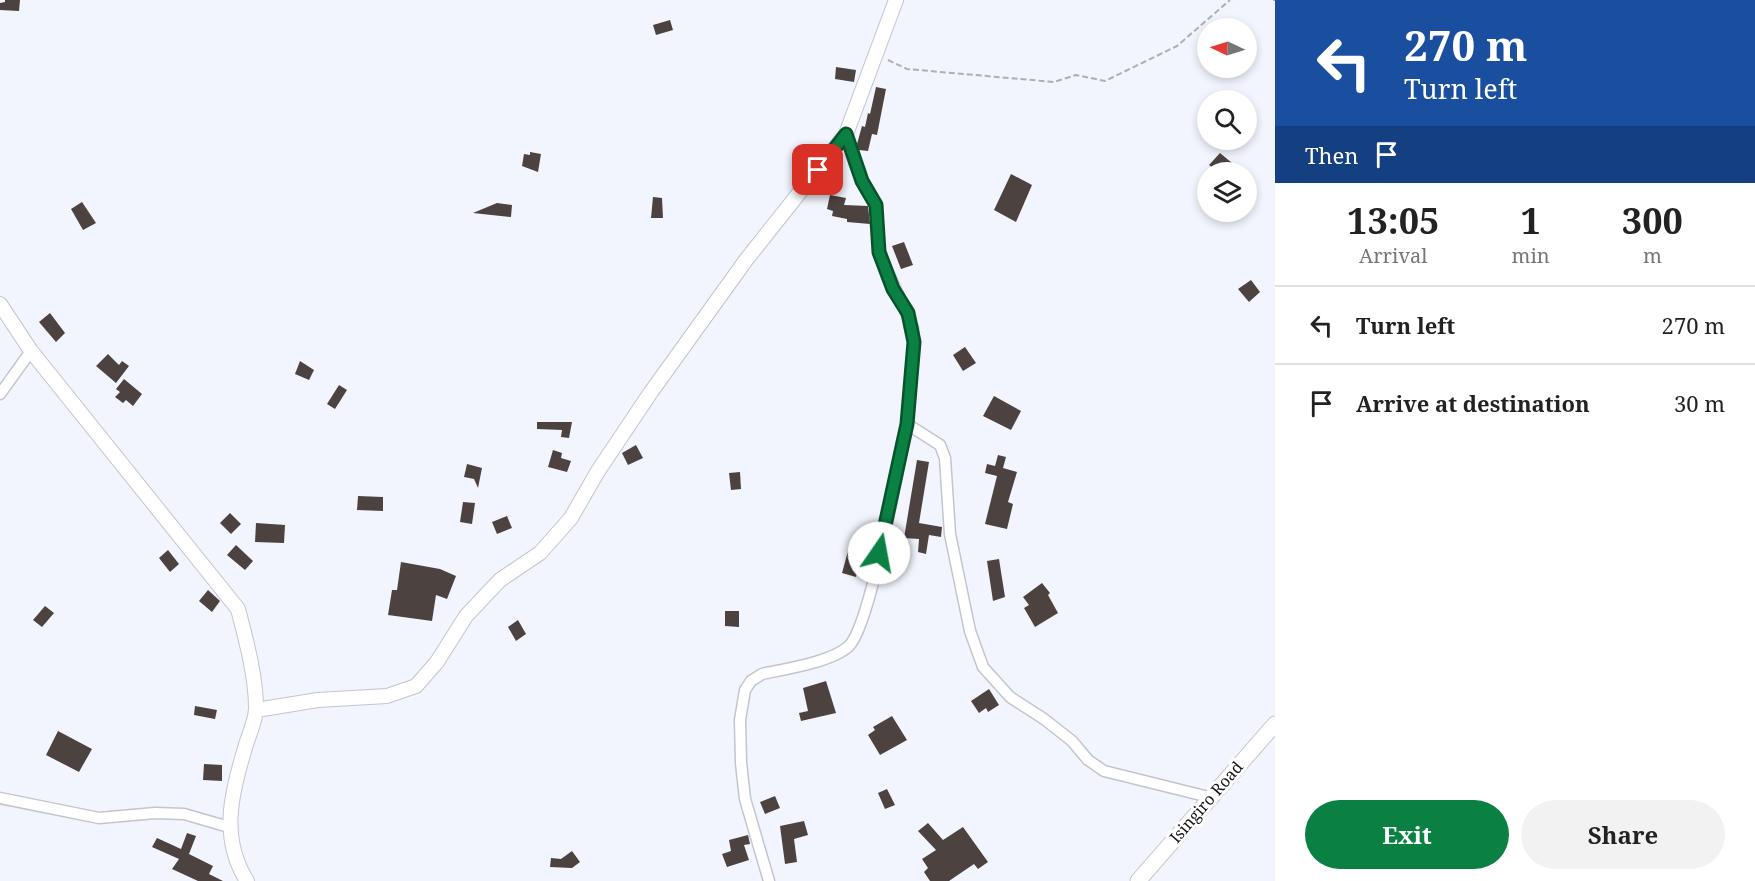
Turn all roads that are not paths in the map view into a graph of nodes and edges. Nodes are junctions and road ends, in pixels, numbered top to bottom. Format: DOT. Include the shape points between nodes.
graph roads {
  1 [pos="896,0"];
  2 [pos="846,134"];
  3 [pos="0,304"];
  4 [pos="31,351"];
  5 [pos="0,394"];
  6 [pos="907,424"];
  7 [pos="256,710"];
  8 [pos="1275,724"];
  9 [pos="1209,797"];
  10 [pos="0,798"];
  11 [pos="229,827"];
  12 [pos="247,881"];
  13 [pos="769,881"];
  14 [pos="1138,881"];
  1 -- 2 [label="street"];
  2 -- 6 [label="street" via="862,181 876,205 879,252 913,328"];
  2 -- 7 [label="street" via="746,260 657,382 571,518 540,553 500,580 466,616 437,662 416,686 387,696 318,700"];
  3 -- 4 [label="street"];
  4 -- 5 [label="street"];
  4 -- 7 [label="street" via="238,609 247,642"];
  6 -- 9 [label="street" via="940,445 945,458 950,534 970,631 983,667 1010,697 1044,719 1104,771"];
  6 -- 13 [label="street" via="860,629 838,655 762,674 745,690 740,720 745,799"];
  7 -- 11 [label="street" via="236,775"];
  8 -- 9 [label="main road, Isingiro Road"];
  9 -- 14 [label="main road, Isingiro Road"];
  10 -- 11 [label="street" via="99,818 184,814"];
  11 -- 12 [label="street" via="235,863"];
}
